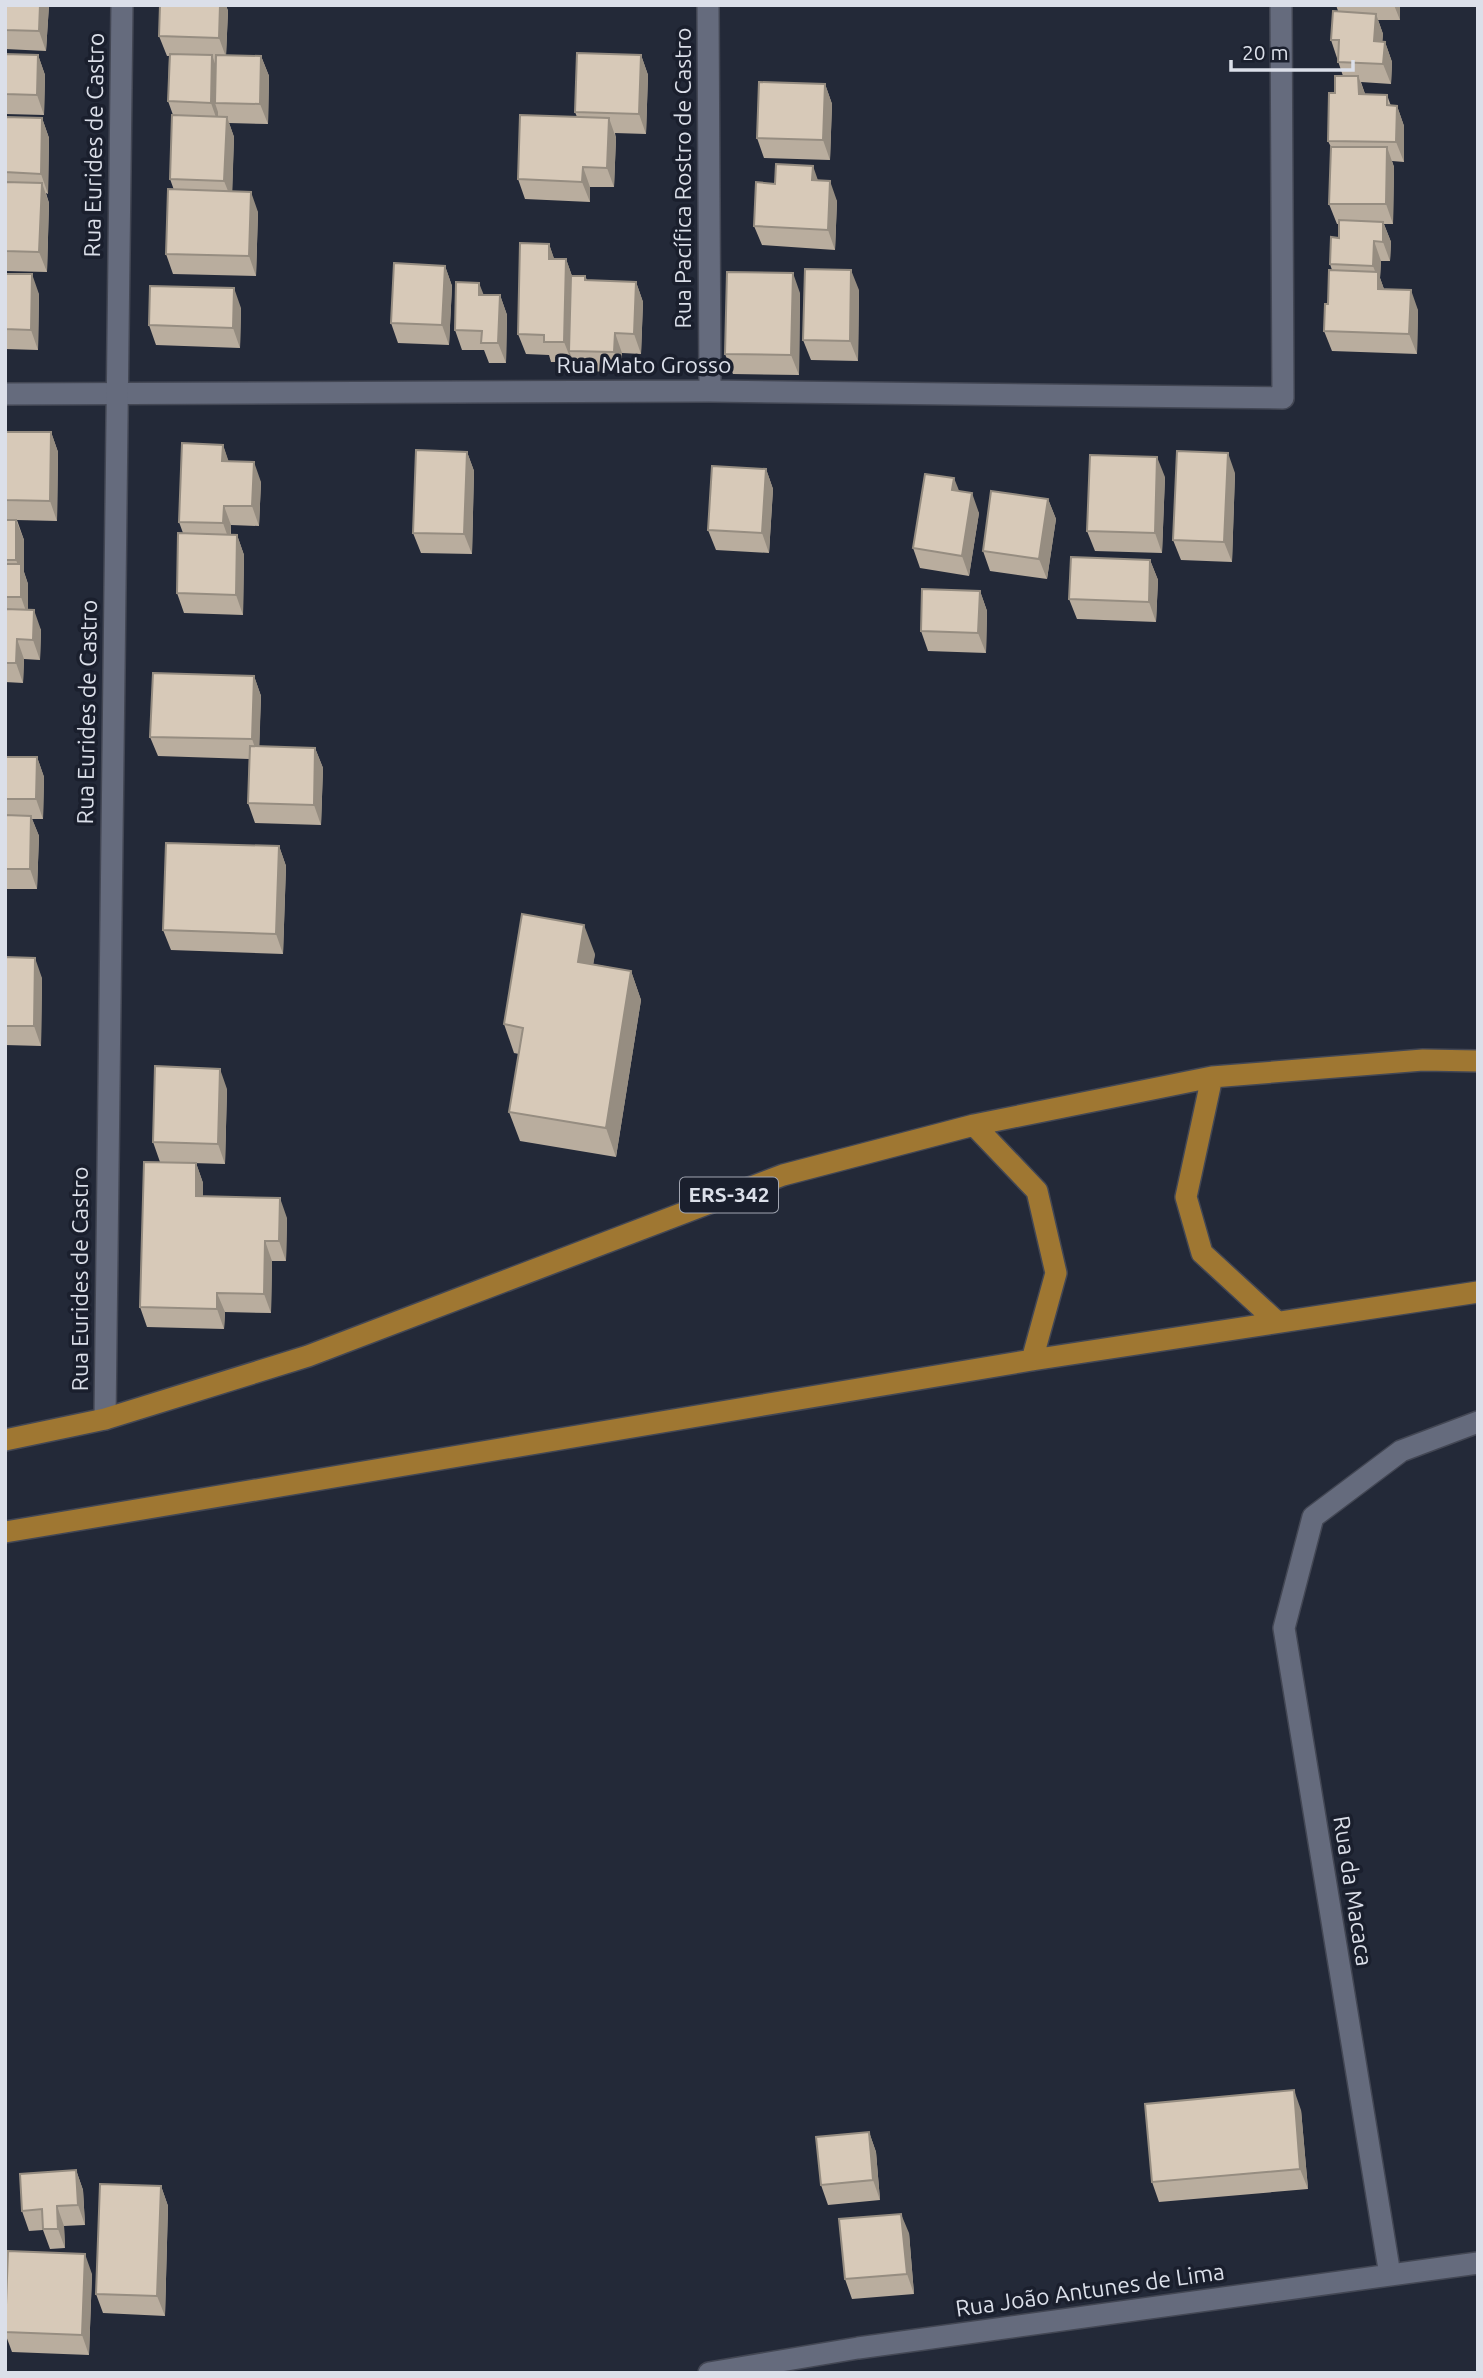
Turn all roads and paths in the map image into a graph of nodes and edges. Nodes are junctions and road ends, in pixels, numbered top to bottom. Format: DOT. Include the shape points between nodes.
graph roads {
  1 [pos="122,5"];
  2 [pos="708,5"];
  3 [pos="1281,5"];
  4 [pos="710,391"];
  5 [pos="118,392"];
  6 [pos="5,394"];
  7 [pos="1478,1061"];
  8 [pos="1212,1077"];
  9 [pos="975,1125"];
  10 [pos="1478,1292"];
  11 [pos="1277,1322"];
  12 [pos="1032,1360"];
  13 [pos="105,1419"];
  14 [pos="1478,1422"];
  15 [pos="5,1440"];
  16 [pos="5,1532"];
  17 [pos="1478,2263"];
  18 [pos="1390,2275"];
  19 [pos="709,2373"];
  1 -- 5 [label="street, Rua Eurides de Castro"];
  2 -- 4 [label="street, Rua Pacífica Rostro de Castro"];
  3 -- 4 [label="street, Rua Mato Grosso" via="1283,398"];
  4 -- 5 [label="street, Rua Mato Grosso"];
  5 -- 6 [label="street, Rua Mato Grosso"];
  5 -- 13 [label="street, Rua Eurides de Castro"];
  7 -- 8 [label="main road, ERS-342" via="1423,1060"];
  8 -- 9 [label="main road, ERS-342"];
  8 -- 11 [label="main road" via="1186,1197 1202,1253"];
  9 -- 12 [label="main road" via="1037,1191 1056,1273"];
  9 -- 13 [label="main road, ERS-342" via="783,1175 308,1356"];
  10 -- 11 [label="main road"];
  11 -- 12 [label="main road"];
  12 -- 16 [label="main road"];
  13 -- 15 [label="main road, ERS-342"];
  14 -- 18 [label="street, Rua da Macaca" via="1401,1451 1313,1517 1284,1628"];
  17 -- 18 [label="street, Rua João Antunes de Lima"];
  18 -- 19 [label="street, Rua João Antunes de Lima" via="858,2348"];
}
